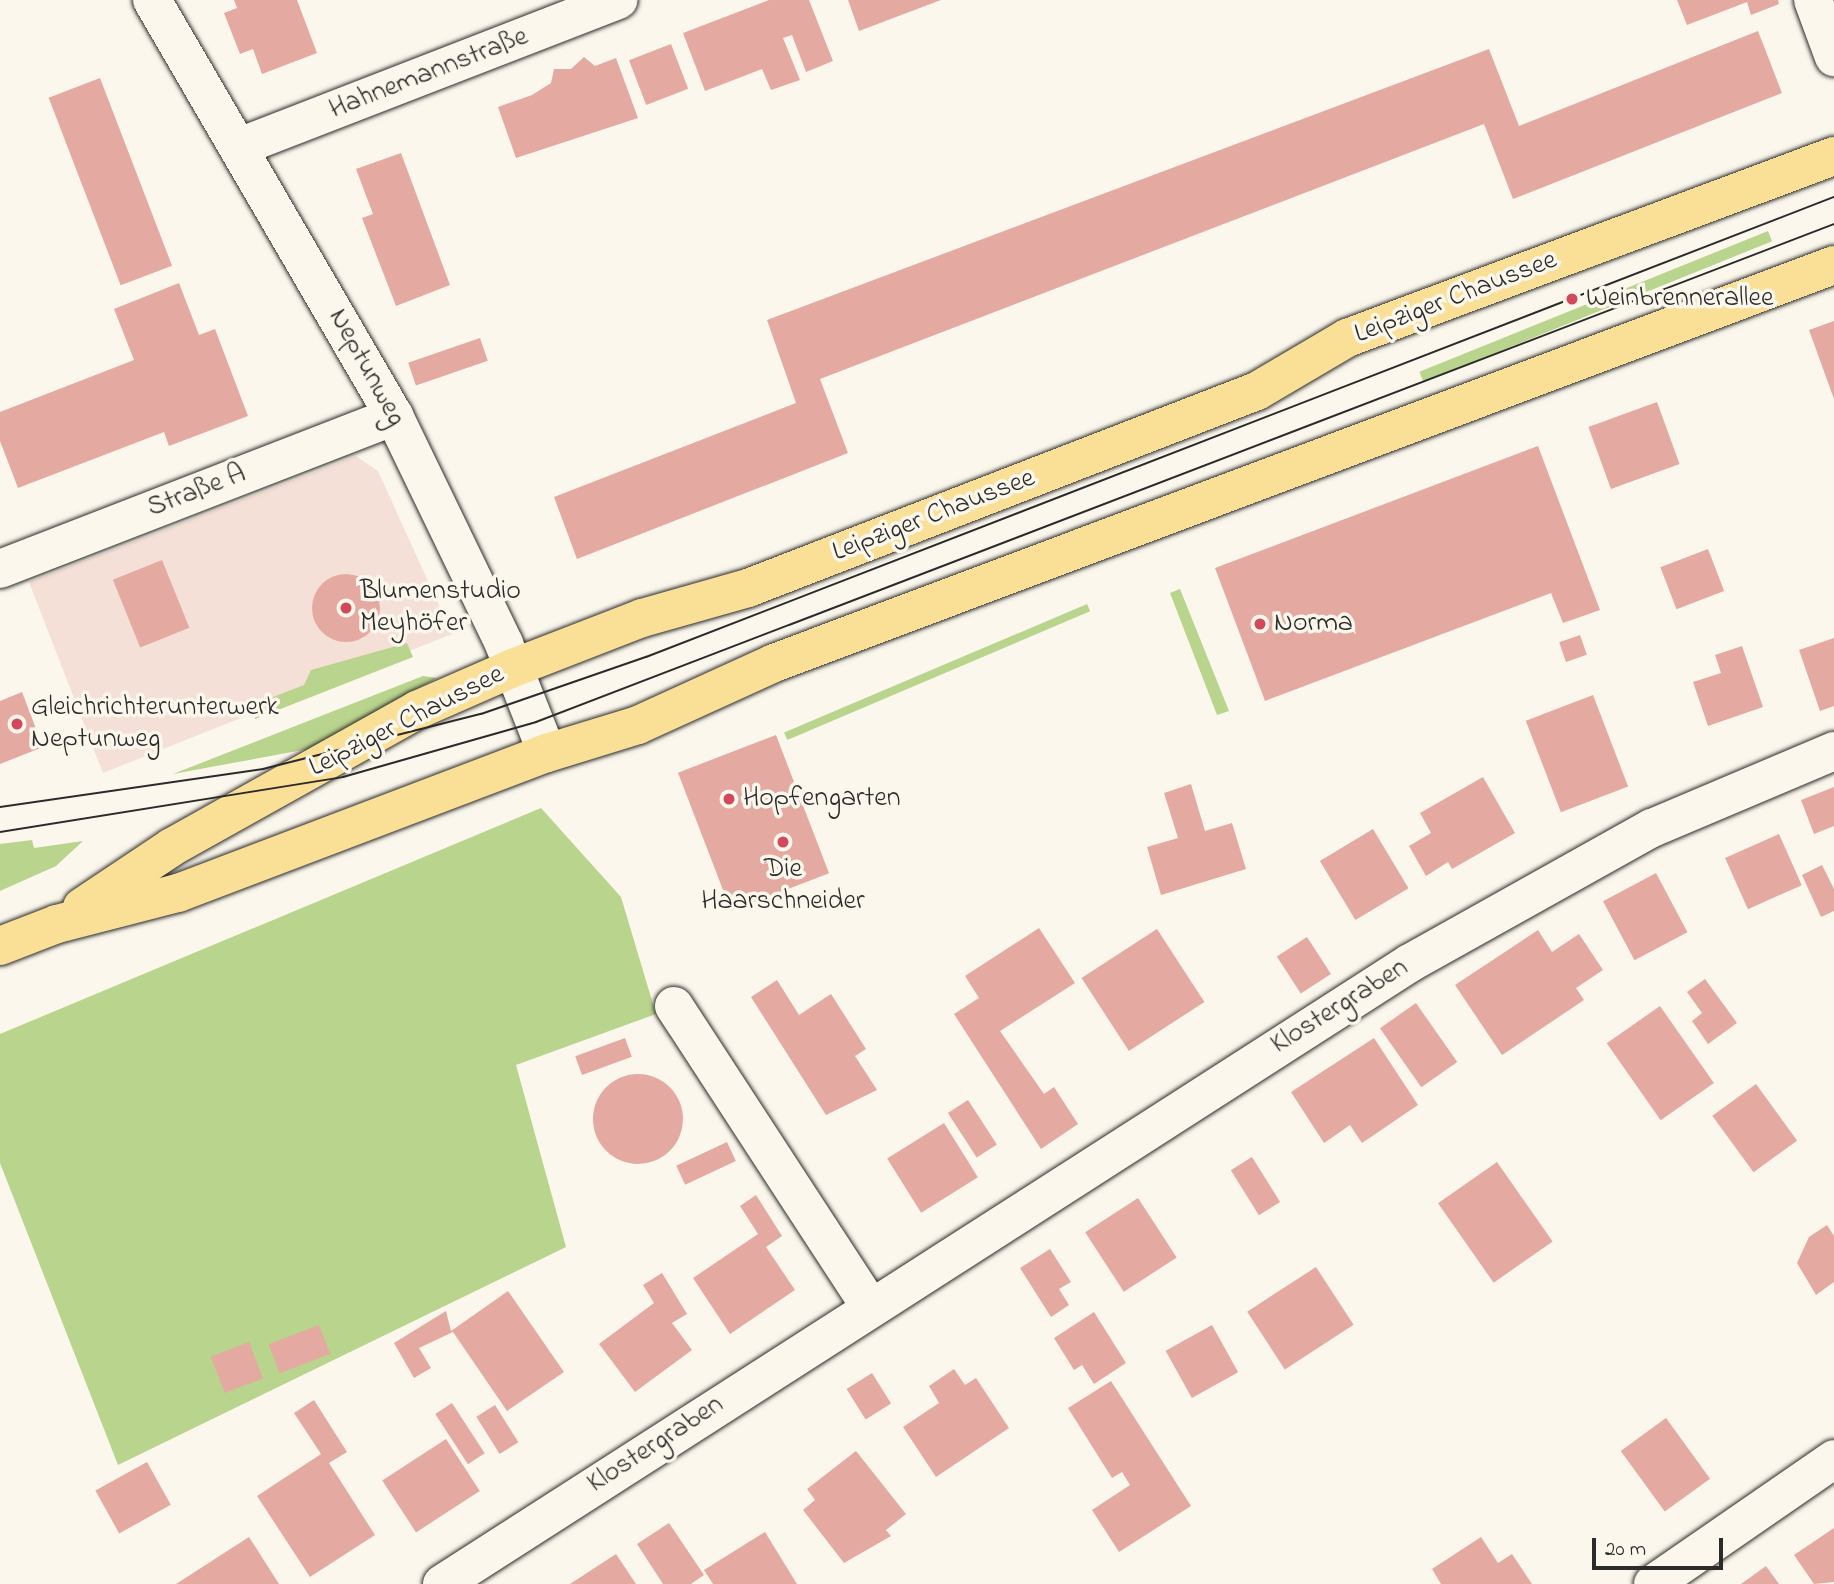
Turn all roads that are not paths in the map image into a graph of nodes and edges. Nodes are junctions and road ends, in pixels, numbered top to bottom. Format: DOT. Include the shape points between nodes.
graph roads {
  1 [pos="152,0"];
  2 [pos="618,0"];
  3 [pos="1812,0"];
  4 [pos="1834,57"];
  5 [pos="239,147"];
  6 [pos="1834,156"];
  7 [pos="1834,265"];
  8 [pos="394,416"];
  9 [pos="0,569"];
  10 [pos="513,668"];
  11 [pos="1834,751"];
  12 [pos="547,752"];
  13 [pos="57,923"];
  14 [pos="0,946"];
  15 [pos="674,1006"];
  16 [pos="870,1307"];
  17 [pos="1834,1459"];
  18 [pos="442,1584"];
  19 [pos="1653,1584"];
  1 -- 5 [label="street, Neptunweg"];
  2 -- 5 [label="street, Hahnemannstraße"];
  3 -- 4 [label="street"];
  5 -- 8 [label="street, Neptunweg"];
  6 -- 10 [label="main road, Leipziger Chaussee" via="1347,338 1258,391 748,588 642,618"];
  7 -- 12 [label="main road, Leipziger Chaussee" via="774,663 638,725"];
  8 -- 9 [label="street, Straße A"];
  8 -- 10 [label="street, Neptunweg"];
  10 -- 12 [label="street, Neptunweg"];
  10 -- 13 [label="main road, Leipziger Chaussee" via="417,710 172,847"];
  11 -- 16 [label="street, Klostergraben" via="1651,828 1470,927"];
  12 -- 13 [label="main road, Leipziger Chaussee" via="178,893"];
  13 -- 14 [label="main road, Leipziger Chaussee"];
  15 -- 16 [label="street"];
  16 -- 18 [label="street, Klostergraben"];
  17 -- 19 [label="street"];
}
